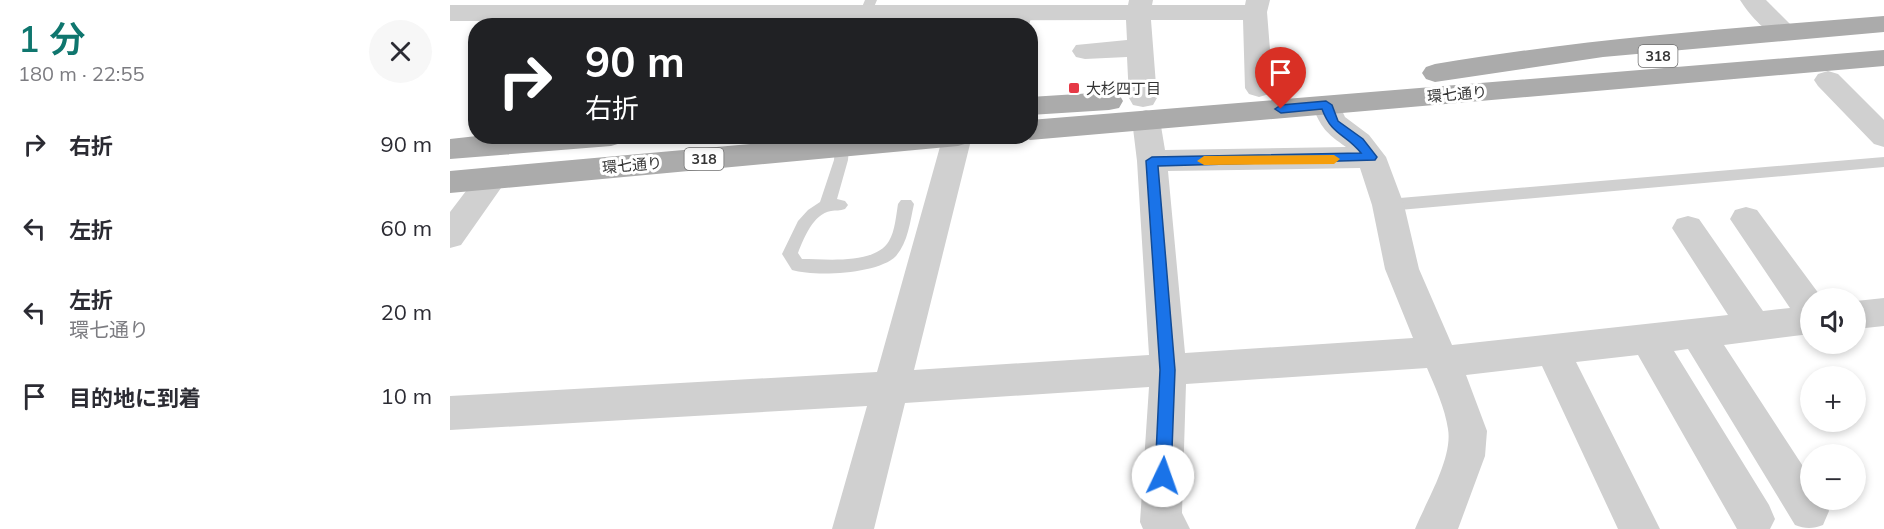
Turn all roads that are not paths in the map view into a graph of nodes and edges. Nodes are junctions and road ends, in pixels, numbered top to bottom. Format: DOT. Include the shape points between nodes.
graph roads {
  1 [pos="1752,0"];
  2 [pos="1139,6"];
  3 [pos="1257,6"];
  4 [pos="868,7"];
  5 [pos="628,13"];
  6 [pos="981,13"];
  7 [pos="450,14"];
  8 [pos="707,18"];
  9 [pos="841,18"];
  10 [pos="1018,18"];
  11 [pos="1034,18"];
  12 [pos="1785,32"];
  13 [pos="1883,40"];
  14 [pos="1140,48"];
  15 [pos="1085,51"];
  16 [pos="1884,75"];
  17 [pos="1828,80"];
  18 [pos="1442,84"];
  19 [pos="1259,88"];
  20 [pos="1326,105"];
  21 [pos="1038,106"];
  22 [pos="1145,109"];
  23 [pos="1038,129"];
  24 [pos="1884,136"];
  25 [pos="493,144"];
  26 [pos="874,144"];
  27 [pos="953,144"];
  28 [pos="842,147"];
  29 [pos="450,149"];
  30 [pos="1371,157"];
  31 [pos="1152,161"];
  32 [pos="1884,162"];
  33 [pos="493,178"];
  34 [pos="450,182"];
  35 [pos="919,204"];
  36 [pos="1388,205"];
  37 [pos="1746,219"];
  38 [pos="1688,228"];
  39 [pos="450,236"];
  40 [pos="1800,295"];
  41 [pos="1884,312"];
  42 [pos="1866,314"];
  43 [pos="1800,321"];
  44 [pos="1755,327"];
  45 [pos="1697,333"];
  46 [pos="1648,339"];
  47 [pos="1552,350"];
  48 [pos="1439,357"];
  49 [pos="1168,370"];
  50 [pos="890,388"];
  51 [pos="450,413"];
  52 [pos="1809,512"];
  53 [pos="1754,519"];
  54 [pos="1449,524"];
  55 [pos="853,529"];
  56 [pos="1168,529"];
  57 [pos="1639,529"];
  1 -- 12 [label="street"];
  2 -- 3 [label="street"];
  2 -- 11 [label="street"];
  2 -- 14 [label="street"];
  3 -- 19 [label="street"];
  4 -- 6 [label="street"];
  4 -- 9 [label="street"];
  5 -- 7 [label="street"];
  5 -- 8 [label="street"];
  6 -- 10 [label="street"];
  12 -- 13 [label="main road"];
  12 -- 18 [label="main road" via="1624,44 1497,61"];
  13 -- 18 [label="main road, 環七通り / 318"];
  14 -- 15 [label="street"];
  14 -- 22 [label="street"];
  16 -- 17 [label="main road"];
  17 -- 18 [label="main road" via="1582,98 1520,98"];
  17 -- 24 [label="street"];
  18 -- 19 [label="main road, 環七通り / 318"];
  18 -- 20 [label="main road, 環七通り / 318"];
  19 -- 22 [label="main road, 環七通り / 318"];
  20 -- 22 [label="main road, 環七通り / 318"];
  20 -- 30 [label="street" via="1333,123 1359,142"];
  21 -- 22 [label="main road, 環七通り / 318"];
  22 -- 23 [label="main road, 環七通り / 318"];
  22 -- 31 [label="street"];
  25 -- 29 [label="main road, 環七通り"];
  26 -- 28 [label="main road, 環七通り / 318"];
  27 -- 35 [label="street"];
  28 -- 33 [label="main road, 環七通り / 318"];
  28 -- 35 [label="lane" via="834,205 805,219 790,254 798,265 864,264 884,257 895,246"];
  30 -- 31 [label="street"];
  30 -- 36 [label="street"];
  31 -- 49 [label="street"];
  32 -- 36 [label="lane"];
  33 -- 34 [label="main road, 環七通り / 318"];
  33 -- 39 [label="street"];
  35 -- 50 [label="street"];
  36 -- 48 [label="street" via="1402,269"];
  37 -- 40 [label="street"];
  38 -- 44 [label="street"];
  41 -- 42 [label="street"];
  43 -- 44 [label="street"];
  44 -- 45 [label="street"];
  45 -- 46 [label="street"];
  45 -- 52 [label="street"];
  46 -- 47 [label="street"];
  46 -- 53 [label="street"];
  47 -- 48 [label="street"];
  47 -- 57 [label="street"];
  48 -- 49 [label="street"];
  48 -- 54 [label="street" via="1456,392 1468,431"];
  49 -- 50 [label="street"];
  49 -- 56 [label="street" via="1161,522"];
  50 -- 51 [label="street"];
  50 -- 55 [label="street"];
}
